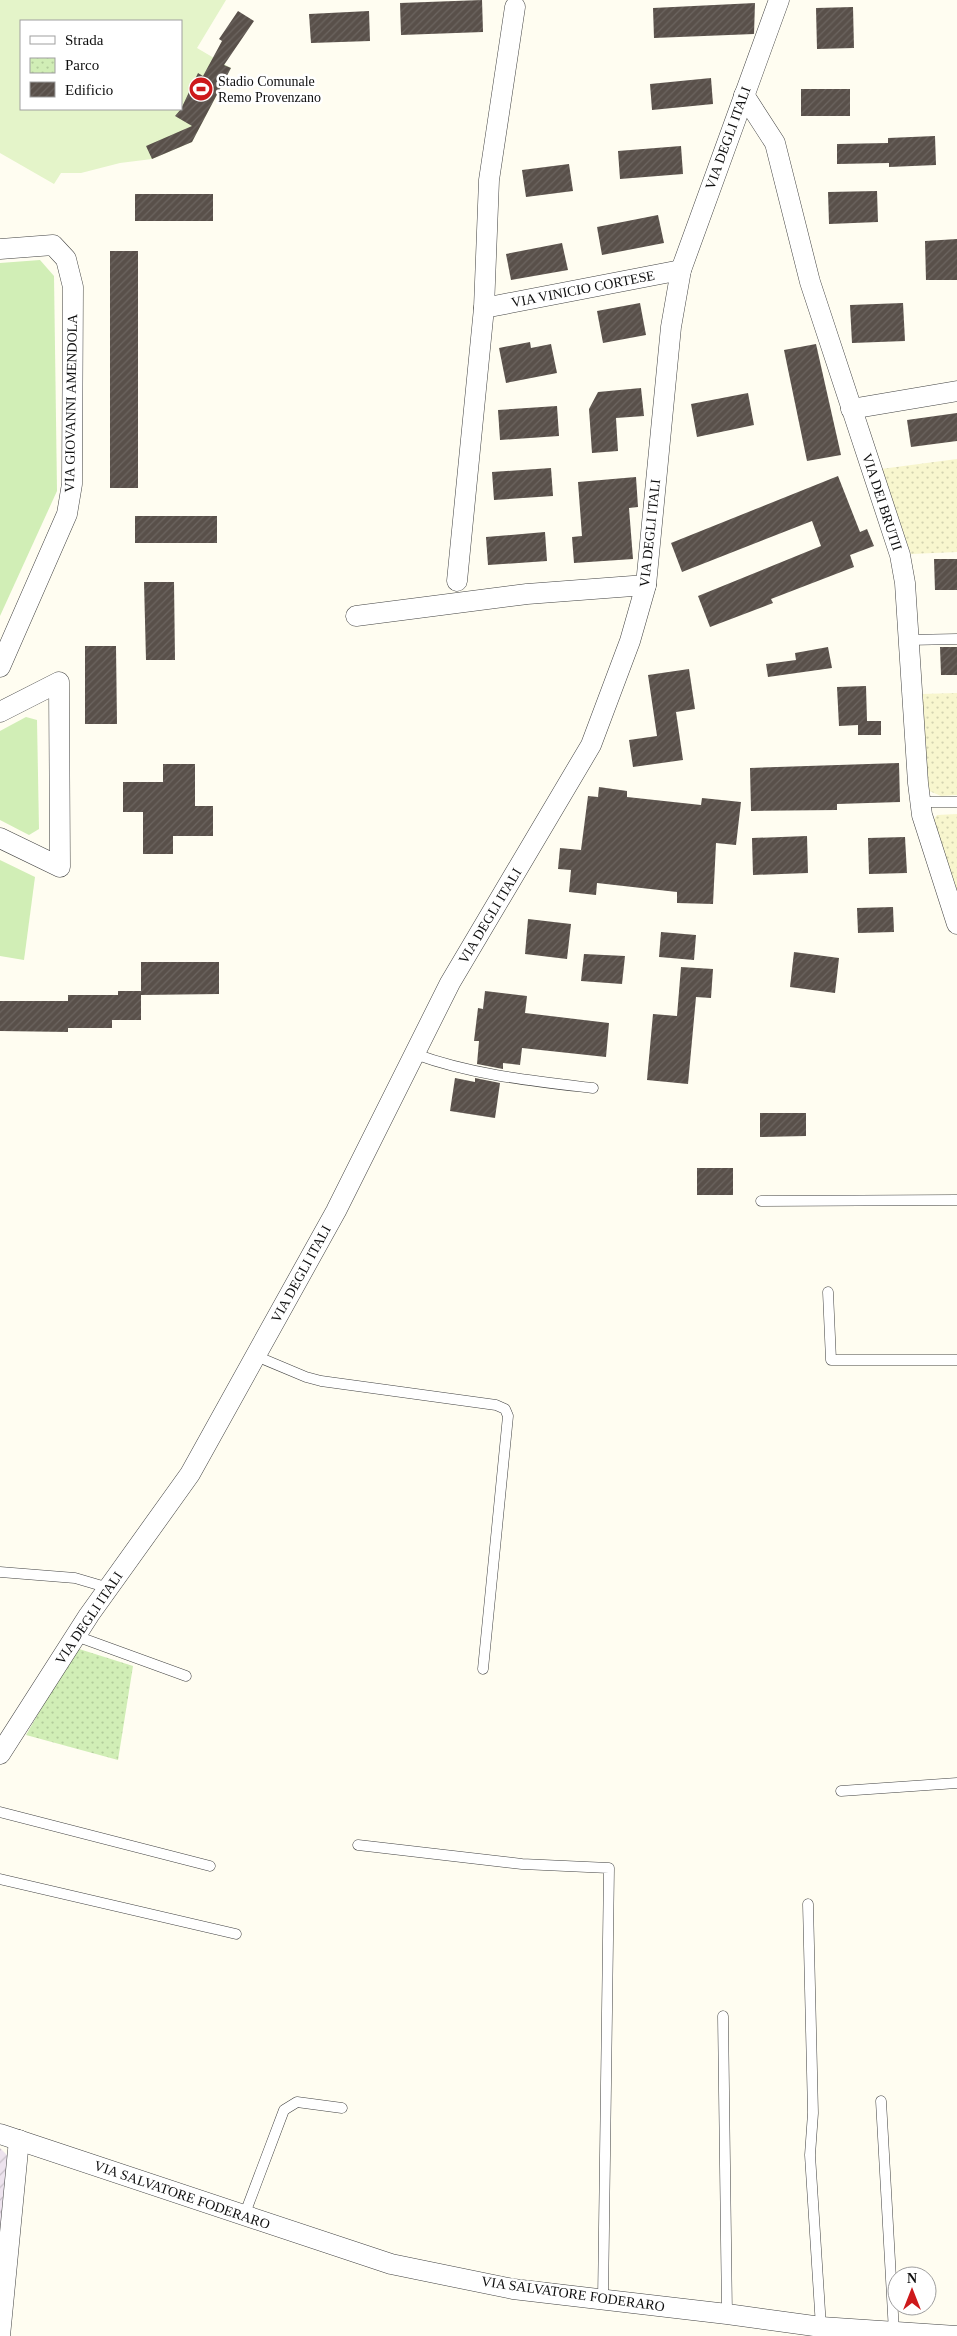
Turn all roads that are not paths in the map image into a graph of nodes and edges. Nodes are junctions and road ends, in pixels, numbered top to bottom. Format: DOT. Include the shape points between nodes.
graph roads {
  1 [pos="779,0"];
  2 [pos="515,7"];
  3 [pos="744,95"];
  4 [pos="0,249"];
  5 [pos="681,270"];
  6 [pos="484,308"];
  7 [pos="957,391"];
  8 [pos="851,409"];
  9 [pos="457,581"];
  10 [pos="646,585"];
  11 [pos="356,616"];
  12 [pos="957,639"];
  13 [pos="908,640"];
  14 [pos="0,667"];
  15 [pos="0,712"];
  16 [pos="920,802"];
  17 [pos="957,802"];
  18 [pos="0,838"];
  19 [pos="957,924"];
  20 [pos="415,1054"];
  21 [pos="593,1088"];
  22 [pos="957,1200"];
  23 [pos="761,1201"];
  24 [pos="828,1292"];
  25 [pos="256,1356"];
  26 [pos="957,1360"];
  27 [pos="0,1572"];
  28 [pos="109,1588"];
  29 [pos="76,1636"];
  30 [pos="483,1669"];
  31 [pos="186,1676"];
  32 [pos="0,1754"];
  33 [pos="957,1783"];
  34 [pos="841,1791"];
  35 [pos="0,1812"];
  36 [pos="358,1845"];
  37 [pos="210,1866"];
  38 [pos="0,1879"];
  39 [pos="808,1904"];
  40 [pos="236,1934"];
  41 [pos="723,2016"];
  42 [pos="881,2101"];
  43 [pos="342,2108"];
  44 [pos="0,2134"];
  45 [pos="19,2140"];
  46 [pos="244,2216"];
  47 [pos="603,2300"];
  48 [pos="727,2314"];
  49 [pos="821,2327"];
  50 [pos="894,2332"];
  51 [pos="0,2336"];
  52 [pos="957,2336"];
  1 -- 3 [label="street, VIA DEGLI ITALI"];
  2 -- 6 [label="street" via="489,180"];
  3 -- 5 [label="street, VIA DEGLI ITALI"];
  3 -- 8 [label="street, VIA DEI BRUTII" via="775,143 810,282"];
  4 -- 14 [label="street, VIA GIOVANNI AMENDOLA" via="53,245 66,259 73,287 73,307 72,484 67,514"];
  5 -- 6 [label="street, VIA VINICIO CORTESE"];
  5 -- 10 [label="street, VIA DEGLI ITALI" via="671,327"];
  6 -- 9 [label="street"];
  7 -- 8 [label="street"];
  8 -- 13 [label="street, VIA DEI BRUTII" via="900,556"];
  10 -- 11 [label="street" via="527,594"];
  10 -- 20 [label="street, VIA DEGLI ITALI" via="630,640 591,745 450,982"];
  12 -- 13 [label="lane"];
  13 -- 16 [label="street, VIA DEI BRUTII"];
  15 -- 18 [label="street" via="59,682 60,867"];
  16 -- 17 [label="lane"];
  16 -- 19 [label="street, VIA DEI BRUTII"];
  20 -- 21 [label="lane" via="440,1063 519,1080"];
  20 -- 25 [label="street, VIA DEGLI ITALI" via="336,1211"];
  22 -- 23 [label="lane"];
  24 -- 26 [label="lane" via="831,1360"];
  25 -- 28 [label="street, VIA DEGLI ITALI" via="190,1474"];
  25 -- 30 [label="lane" via="321,1381 496,1405 505,1409 508,1416"];
  27 -- 28 [label="lane" via="75,1578"];
  28 -- 29 [label="street, VIA DEGLI ITALI"];
  29 -- 31 [label="lane"];
  29 -- 32 [label="street, VIA DEGLI ITALI"];
  33 -- 34 [label="lane"];
  35 -- 37 [label="lane"];
  36 -- 47 [label="lane" via="522,1864 610,1868"];
  38 -- 40 [label="lane"];
  39 -- 49 [label="lane" via="813,2113 810,2155"];
  41 -- 48 [label="lane"];
  42 -- 50 [label="lane"];
  43 -- 46 [label="lane" via="297,2102 284,2110"];
  44 -- 45 [label="street, VIA SALVATORE FODERARO"];
  45 -- 46 [label="street, VIA SALVATORE FODERARO"];
  45 -- 51 [label="street"];
  46 -- 47 [label="street, VIA SALVATORE FODERARO" via="391,2264 513,2289"];
  47 -- 48 [label="street, VIA SALVATORE FODERARO"];
  48 -- 49 [label="street, VIA SALVATORE FODERARO"];
  49 -- 50 [label="street, VIA SALVATORE FODERARO"];
  50 -- 52 [label="street, VIA SALVATORE FODERARO"];
}
